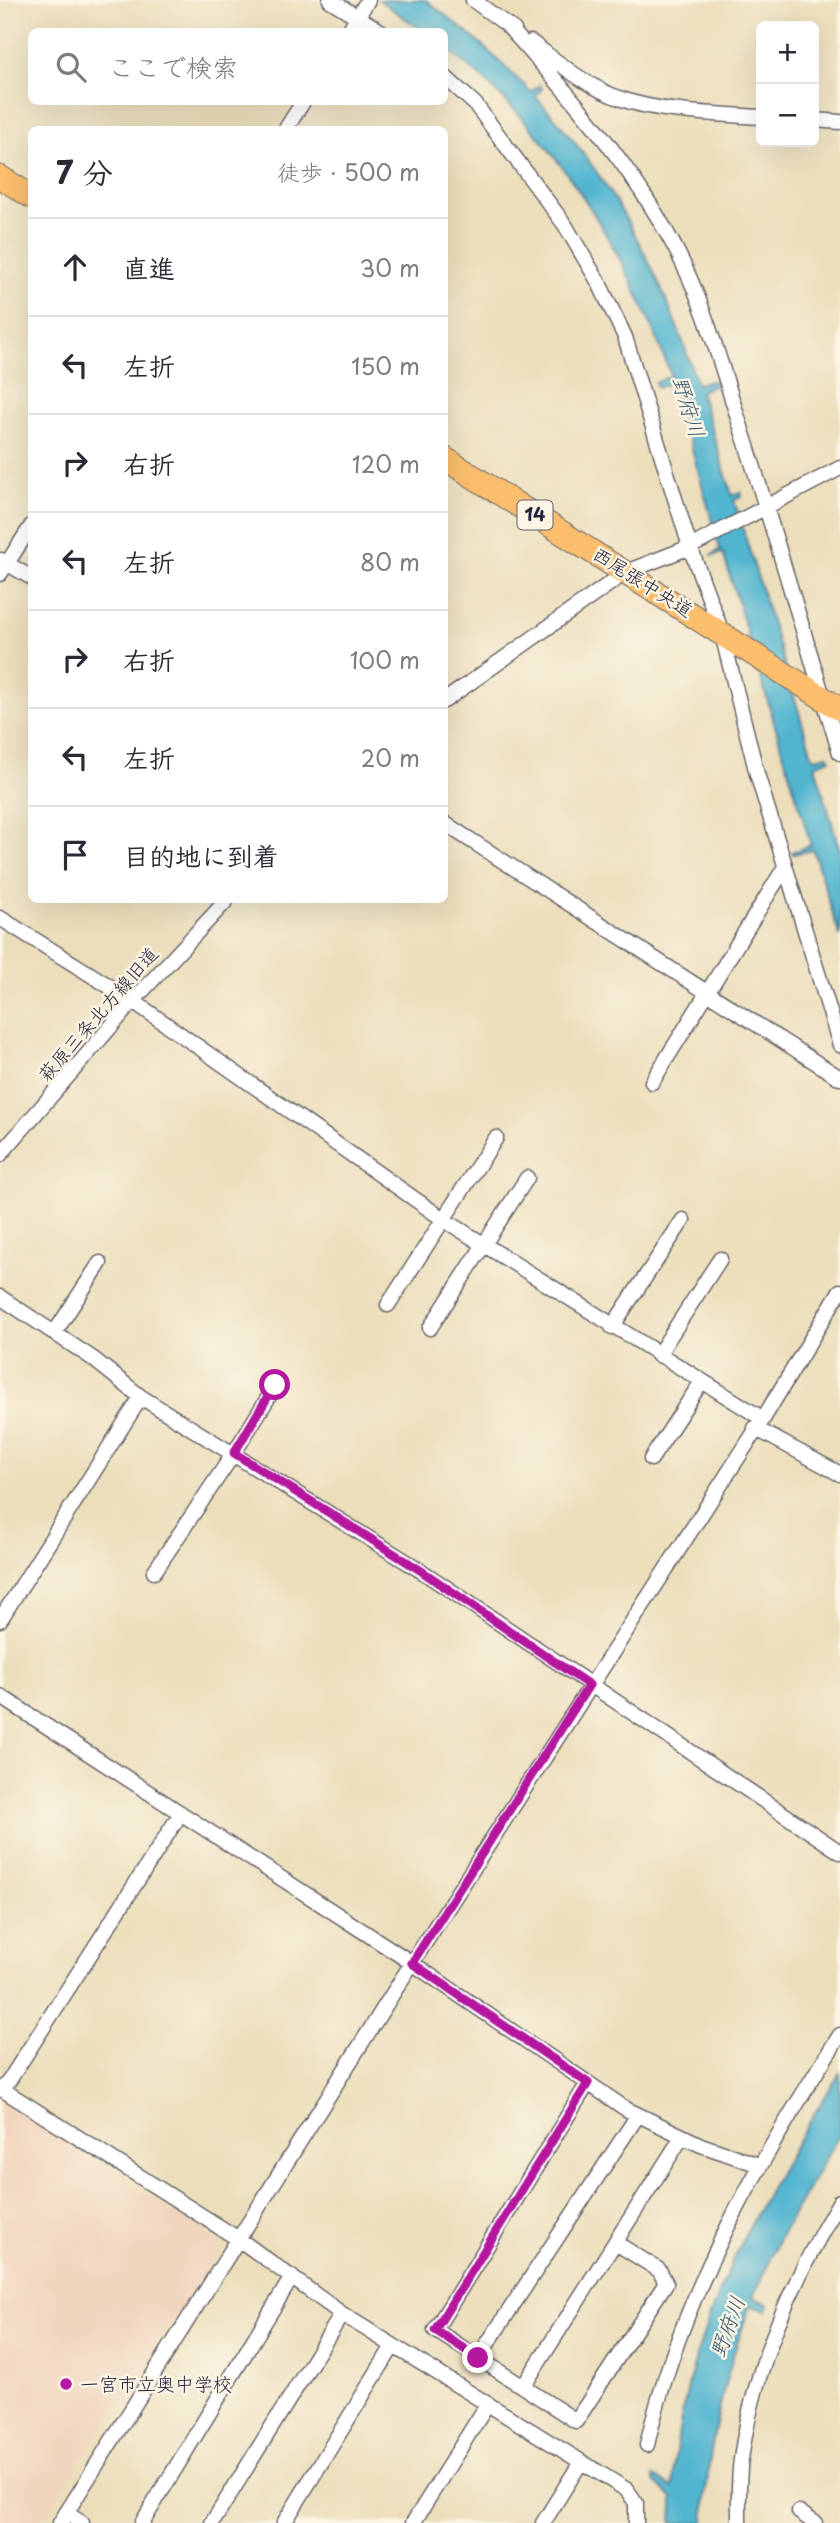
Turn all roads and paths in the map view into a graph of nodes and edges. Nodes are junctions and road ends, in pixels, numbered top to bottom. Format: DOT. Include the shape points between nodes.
graph roads {
  1 [pos="330,0"];
  2 [pos="368,0"];
  3 [pos="473,0"];
  4 [pos="358,16"];
  5 [pos="507,25"];
  6 [pos="350,28"];
  7 [pos="376,28"];
  8 [pos="448,80"];
  9 [pos="301,105"];
  10 [pos="756,117"];
  11 [pos="819,120"];
  12 [pos="840,122"];
  13 [pos="288,126"];
  14 [pos="0,178"];
  15 [pos="28,195"];
  16 [pos="448,461"];
  17 [pos="840,468"];
  18 [pos="764,507"];
  19 [pos="28,530"];
  20 [pos="693,546"];
  21 [pos="2,566"];
  22 [pos="626,572"];
  23 [pos="28,576"];
  24 [pos="721,630"];
  25 [pos="448,698"];
  26 [pos="831,703"];
  27 [pos="840,753"];
  28 [pos="448,826"];
  29 [pos="785,867"];
  30 [pos="223,903"];
  31 [pos="0,918"];
  32 [pos="707,993"];
  33 [pos="133,1001"];
  34 [pos="840,1045"];
  35 [pos="840,1078"];
  36 [pos="652,1082"];
  37 [pos="496,1138"];
  38 [pos="0,1155"];
  39 [pos="527,1178"];
  40 [pos="443,1219"];
  41 [pos="683,1220"];
  42 [pos="484,1246"];
  43 [pos="720,1259"];
  44 [pos="100,1264"];
  45 [pos="840,1291"];
  46 [pos="0,1297"];
  47 [pos="388,1305"];
  48 [pos="612,1327"];
  49 [pos="430,1328"];
  50 [pos="55,1332"];
  51 [pos="658,1354"];
  52 [pos="702,1381"];
  53 [pos="275,1385"];
  54 [pos="141,1397"];
  55 [pos="759,1423"];
  56 [pos="234,1453"];
  57 [pos="651,1459"];
  58 [pos="840,1475"];
  59 [pos="155,1572"];
  60 [pos="0,1620"];
  61 [pos="589,1685"];
  62 [pos="0,1696"];
  63 [pos="181,1813"];
  64 [pos="840,1852"];
  65 [pos="412,1963"];
  66 [pos="840,2035"];
  67 [pos="588,2083"];
  68 [pos="1,2089"];
  69 [pos="638,2115"];
  70 [pos="682,2137"];
  71 [pos="759,2165"];
  72 [pos="840,2202"];
  73 [pos="240,2240"];
  74 [pos="616,2243"];
  75 [pos="292,2277"];
  76 [pos="342,2314"];
  77 [pos="393,2346"];
  78 [pos="478,2358"];
  79 [pos="523,2387"];
  80 [pos="487,2405"];
  81 [pos="647,2445"];
  82 [pos="581,2462"];
  83 [pos="799,2512"];
  84 [pos="63,2518"];
  85 [pos="82,2523"];
  86 [pos="142,2523"];
  87 [pos="212,2523"];
  88 [pos="284,2523"];
  89 [pos="413,2523"];
  90 [pos="543,2523"];
  91 [pos="636,2523"];
  92 [pos="739,2523"];
  93 [pos="815,2523"];
  1 -- 4 [label="street"];
  2 -- 4 [label="street"];
  3 -- 5 [label="street"];
  4 -- 6 [label="street"];
  4 -- 7 [label="street"];
  5 -- 10 [label="street" via="589,84 622,99"];
  5 -- 18 [label="street" via="598,130 673,244 699,300"];
  8 -- 20 [label="street" via="491,125 565,225 599,282 625,337"];
  9 -- 13 [label="street"];
  11 -- 12 [label="street"];
  14 -- 15 [label="main road"];
  16 -- 22 [label="main road, 西尾張中央道 / 14"];
  17 -- 18 [label="street"];
  18 -- 20 [label="street"];
  18 -- 26 [label="street"];
  19 -- 21 [label="street"];
  20 -- 22 [label="street"];
  20 -- 24 [label="street"];
  21 -- 23 [label="street"];
  22 -- 24 [label="main road, 西尾張中央道 / 14"];
  22 -- 25 [label="street"];
  24 -- 26 [label="main road, 西尾張中央道 / 14"];
  24 -- 29 [label="street"];
  26 -- 27 [label="street"];
  28 -- 32 [label="street"];
  29 -- 32 [label="street"];
  29 -- 34 [label="street"];
  30 -- 33 [label="street, 萩原三条北方線旧道"];
  31 -- 33 [label="street"];
  32 -- 35 [label="street"];
  32 -- 36 [label="street"];
  33 -- 38 [label="street, 萩原三条北方線旧道"];
  33 -- 40 [label="street"];
  37 -- 40 [label="street"];
  39 -- 42 [label="street"];
  40 -- 42 [label="street"];
  40 -- 47 [label="street"];
  41 -- 48 [label="street"];
  42 -- 48 [label="street"];
  42 -- 49 [label="street"];
  43 -- 51 [label="street"];
  44 -- 50 [label="street"];
  45 -- 55 [label="street"];
  46 -- 50 [label="street"];
  48 -- 51 [label="street"];
  50 -- 54 [label="street"];
  51 -- 52 [label="street"];
  52 -- 55 [label="street"];
  52 -- 57 [label="street"];
  53 -- 56 [label="street"];
  54 -- 56 [label="street"];
  54 -- 60 [label="street"];
  55 -- 58 [label="street"];
  55 -- 61 [label="street"];
  56 -- 59 [label="street"];
  56 -- 61 [label="street" via="420,1570"];
  61 -- 64 [label="street"];
  61 -- 65 [label="street"];
  62 -- 63 [label="street"];
  63 -- 65 [label="street"];
  63 -- 68 [label="street"];
  65 -- 67 [label="street"];
  65 -- 73 [label="street"];
  66 -- 71 [label="street"];
  67 -- 69 [label="street"];
  67 -- 78 [label="street" via="435,2330"];
  68 -- 73 [label="street"];
  69 -- 70 [label="street"];
  69 -- 78 [label="street"];
  70 -- 71 [label="street"];
  70 -- 74 [label="street"];
  71 -- 81 [label="street" via="714,2250 671,2353"];
  72 -- 92 [label="street" via="784,2305 754,2394 741,2461"];
  73 -- 75 [label="street"];
  73 -- 84 [label="street"];
  74 -- 79 [label="street"];
  74 -- 79 [label="street" via="659,2270 666,2283 576,2421"];
  75 -- 76 [label="street"];
  75 -- 86 [label="street"];
  76 -- 77 [label="street"];
  76 -- 87 [label="street"];
  77 -- 80 [label="street"];
  77 -- 88 [label="street"];
  78 -- 79 [label="street"];
  80 -- 82 [label="street"];
  80 -- 89 [label="street"];
  82 -- 90 [label="street"];
  82 -- 91 [label="street" via="627,2490 636,2503"];
  83 -- 93 [label="street"];
  84 -- 85 [label="street"];
}
